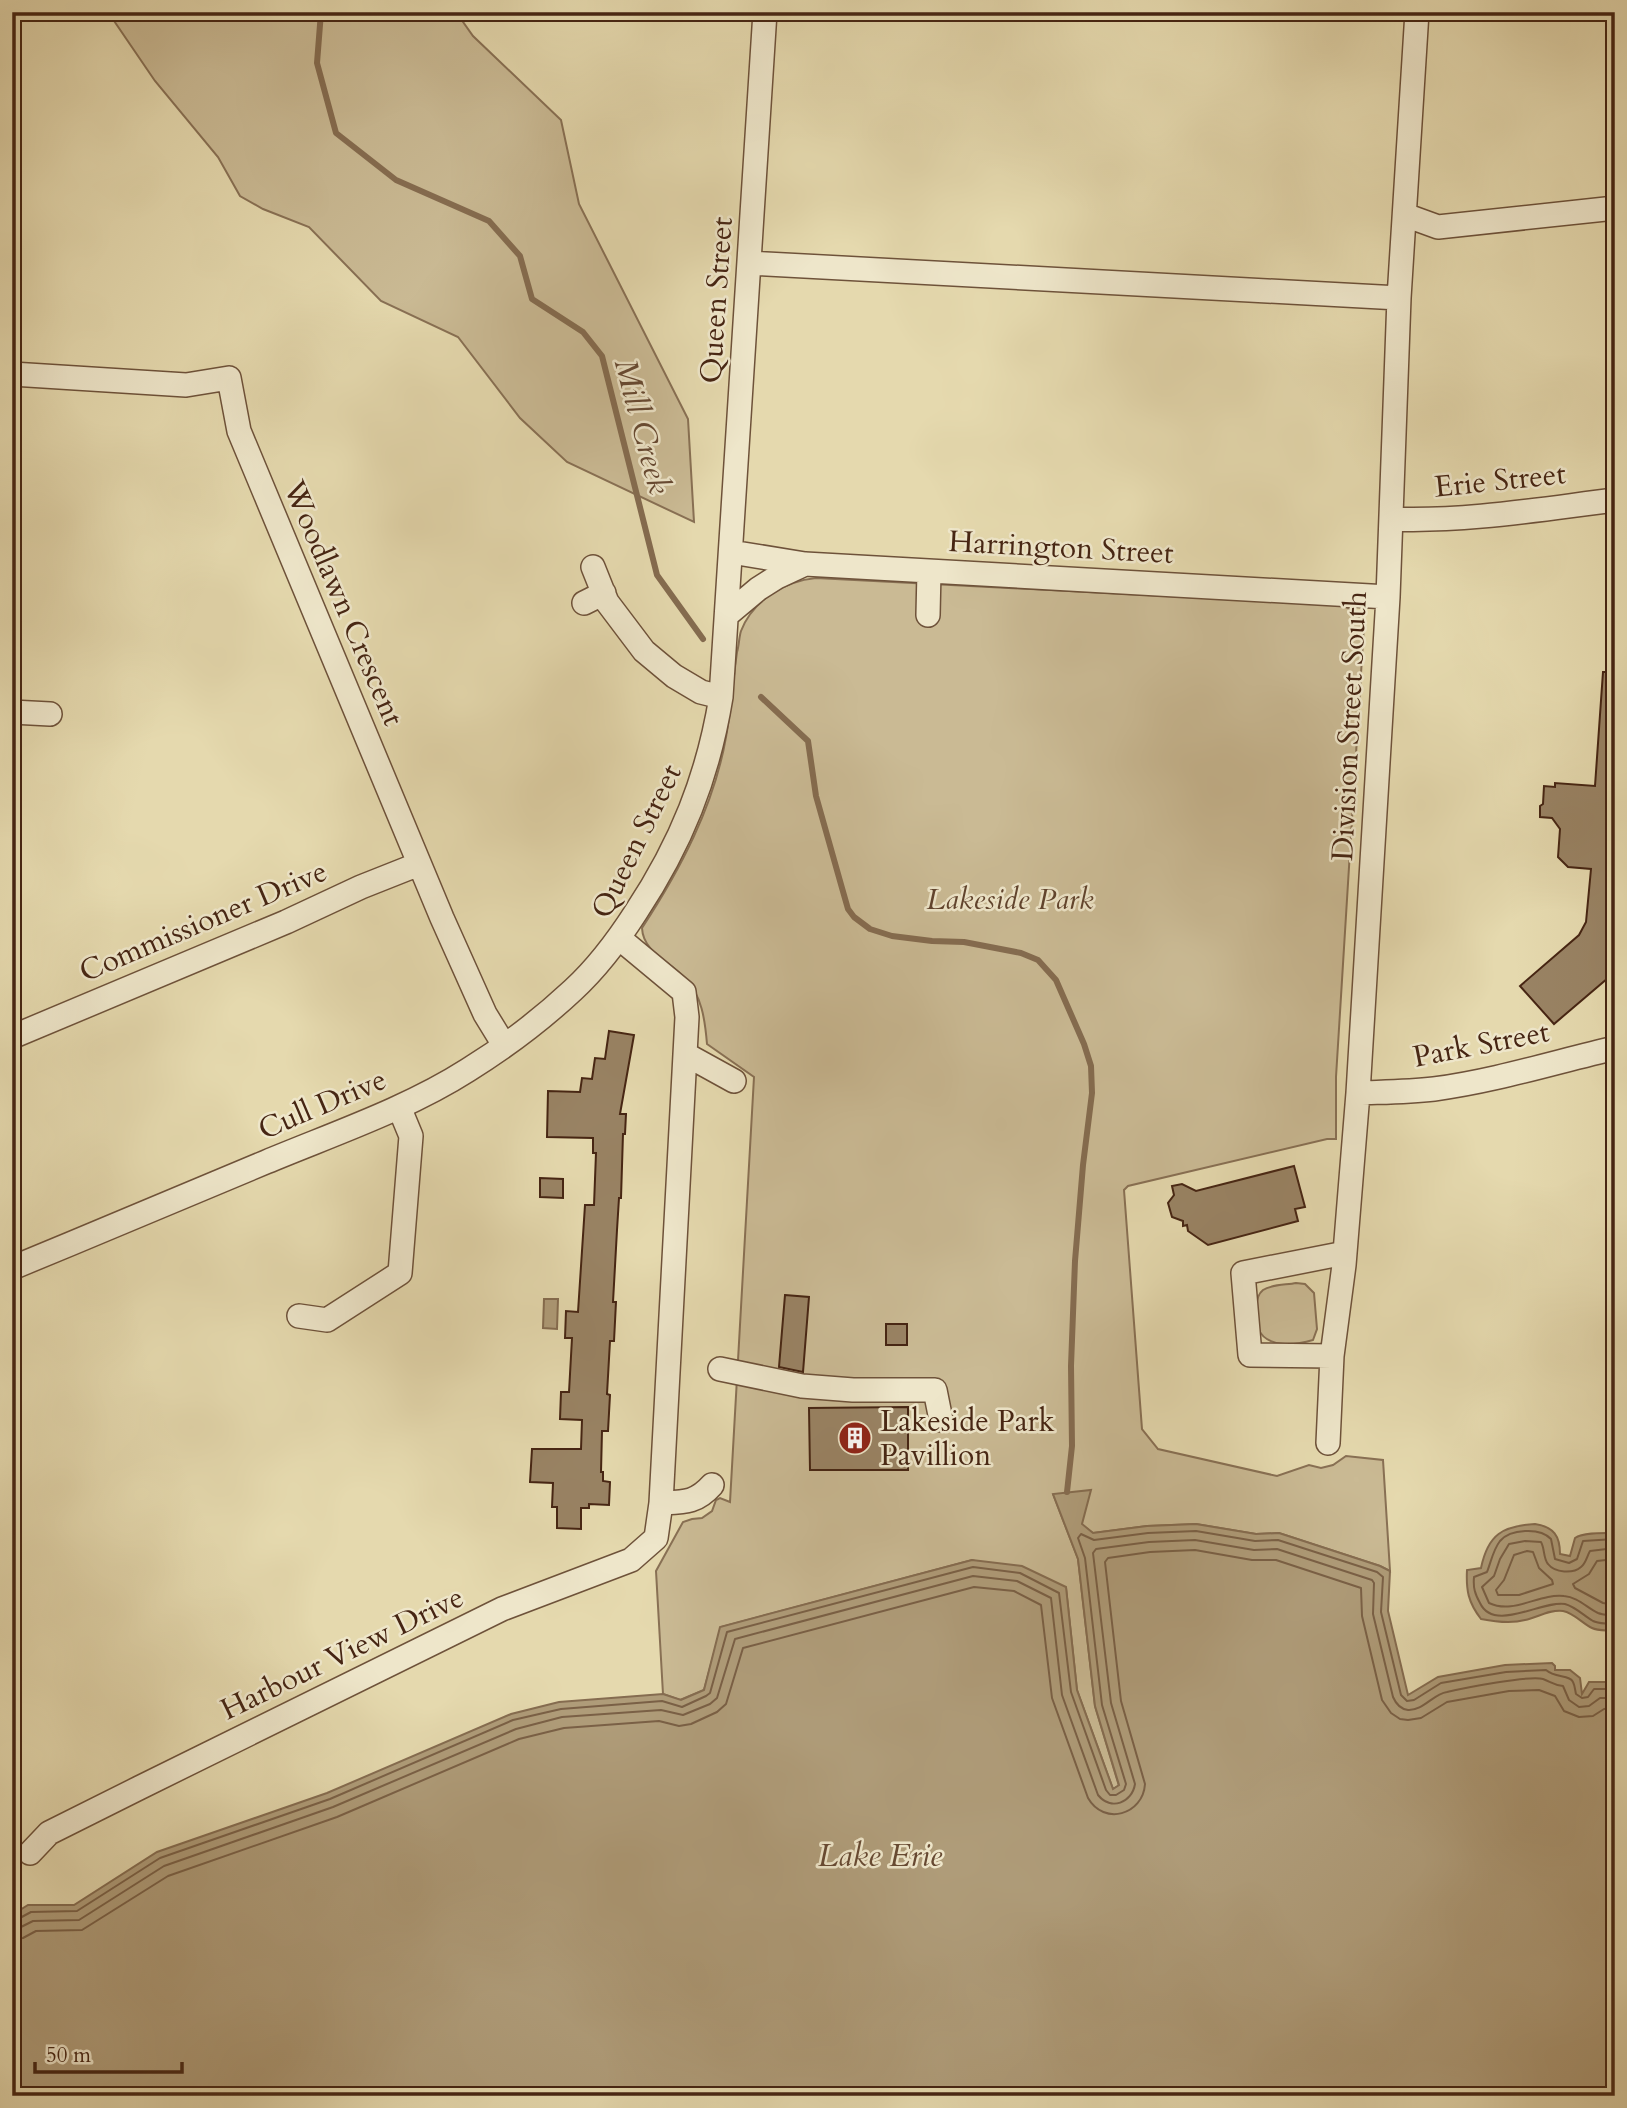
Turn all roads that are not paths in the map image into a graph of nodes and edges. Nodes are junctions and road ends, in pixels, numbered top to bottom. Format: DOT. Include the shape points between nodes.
graph roads {
  1 [pos="765,12"];
  2 [pos="1417,12"];
  3 [pos="1615,208"];
  4 [pos="1405,215"];
  5 [pos="750,263"];
  6 [pos="1399,298"];
  7 [pos="12,374"];
  8 [pos="1615,500"];
  9 [pos="1391,519"];
  10 [pos="731,552"];
  11 [pos="805,564"];
  12 [pos="593,567"];
  13 [pos="929,571"];
  14 [pos="1388,597"];
  15 [pos="727,615"];
  16 [pos="928,615"];
  17 [pos="721,697"];
  18 [pos="12,712"];
  19 [pos="50,714"];
  20 [pos="419,864"];
  21 [pos="619,938"];
  22 [pos="12,1037"];
  23 [pos="504,1045"];
  24 [pos="1615,1048"];
  25 [pos="685,1054"];
  26 [pos="734,1082"];
  27 [pos="1357,1093"];
  28 [pos="399,1107"];
  29 [pos="1345,1253"];
  30 [pos="12,1268"];
  31 [pos="299,1316"];
  32 [pos="1332,1356"];
  33 [pos="720,1369"];
  34 [pos="941,1420"];
  35 [pos="1328,1443"];
  36 [pos="712,1485"];
  37 [pos="661,1503"];
  38 [pos="30,1853"];
  1 -- 5 [label="street, Queen Street"];
  2 -- 4 [label="street, Division Street South"];
  3 -- 4 [label="street" via="1438,227"];
  4 -- 6 [label="street, Division Street South"];
  5 -- 6 [label="street"];
  5 -- 10 [label="street, Queen Street"];
  6 -- 9 [label="street, Division Street South"];
  7 -- 20 [label="street, Woodlawn Crescent" via="186,385 229,378 239,431"];
  8 -- 9 [label="street, Erie Street" via="1479,516"];
  9 -- 14 [label="street, Division Street South"];
  10 -- 11 [label="street, Harrington Street"];
  10 -- 15 [label="street, Queen Street"];
  11 -- 13 [label="street, Harrington Street"];
  11 -- 15 [label="street" via="758,589"];
  12 -- 17 [label="street" via="594,598 607,602 644,651 674,677"];
  13 -- 14 [label="street, Harrington Street"];
  13 -- 16 [label="street"];
  14 -- 27 [label="street, Division Street South"];
  15 -- 17 [label="street, Queen Street"];
  17 -- 21 [label="street, Queen Street" via="708,763 688,821"];
  18 -- 19 [label="street"];
  20 -- 22 [label="street, Commissioner Drive"];
  20 -- 23 [label="street, Woodlawn Crescent" via="476,994"];
  21 -- 23 [label="street, Cull Drive" via="573,990"];
  21 -- 25 [label="street, Queen Street" via="684,992"];
  23 -- 28 [label="street, Cull Drive" via="467,1071"];
  24 -- 27 [label="street, Park Street" via="1437,1088"];
  25 -- 26 [label="street"];
  25 -- 37 [label="street, Queen Street"];
  27 -- 29 [label="street, Division Street South"];
  28 -- 30 [label="street, Cull Drive"];
  28 -- 31 [label="street" via="411,1136 400,1273 327,1320"];
  29 -- 32 [label="street, Division Street South"];
  29 -- 32 [label="street" via="1243,1273 1250,1356"];
  32 -- 35 [label="street, Division Street South"];
  33 -- 34 [label="street" via="802,1386 935,1390"];
  36 -- 37 [label="street" via="693,1500"];
  37 -- 38 [label="street, Harbour View Drive" via="656,1538 631,1560 502,1609 49,1833"];
}
